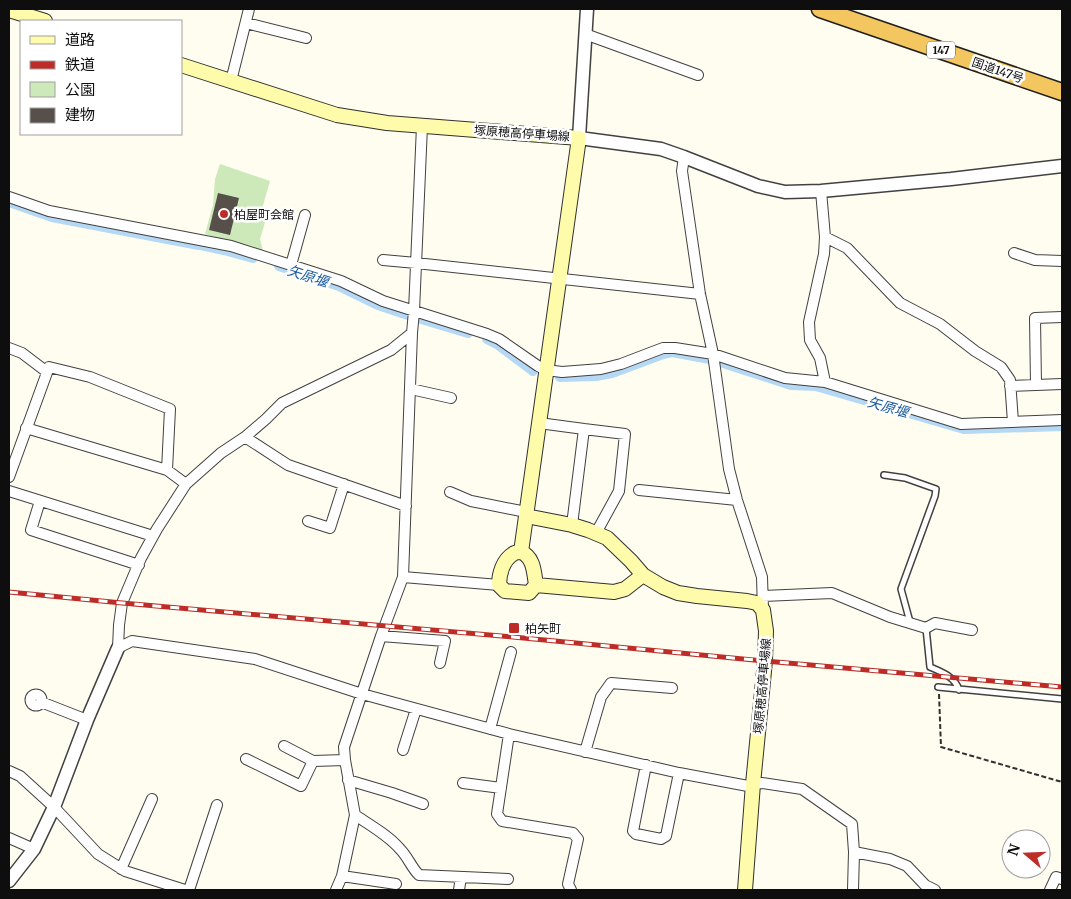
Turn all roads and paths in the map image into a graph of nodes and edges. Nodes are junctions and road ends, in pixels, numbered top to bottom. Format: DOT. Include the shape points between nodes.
graph roads {
  1 [pos="249,9"];
  2 [pos="587,9"];
  3 [pos="820,9"];
  4 [pos="9,10"];
  5 [pos="42,20"];
  6 [pos="246,23"];
  7 [pos="585,34"];
  8 [pos="306,38"];
  9 [pos="182,65"];
  10 [pos="698,75"];
  11 [pos="230,81"];
  12 [pos="1062,92"];
  13 [pos="422,126"];
  14 [pos="579,138"];
  15 [pos="684,157"];
  16 [pos="1062,166"];
  17 [pos="821,191"];
  18 [pos="9,197"];
  19 [pos="305,215"];
  20 [pos="825,237"];
  21 [pos="1014,253"];
  22 [pos="383,260"];
  23 [pos="1062,261"];
  24 [pos="416,262"];
  25 [pos="291,265"];
  26 [pos="559,279"];
  27 [pos="700,294"];
  28 [pos="414,311"];
  29 [pos="1062,317"];
  30 [pos="412,333"];
  31 [pos="9,348"];
  32 [pos="713,354"];
  33 [pos="546,370"];
  34 [pos="47,372"];
  35 [pos="825,382"];
  36 [pos="1062,384"];
  37 [pos="1036,385"];
  38 [pos="1010,386"];
  39 [pos="411,390"];
  40 [pos="451,398"];
  41 [pos="1062,420"];
  42 [pos="1013,422"];
  43 [pos="539,423"];
  44 [pos="26,428"];
  45 [pos="584,429"];
  46 [pos="246,437"];
  47 [pos="167,470"];
  48 [pos="884,475"];
  49 [pos="9,477"];
  50 [pos="186,484"];
  51 [pos="344,484"];
  52 [pos="639,490"];
  53 [pos="9,491"];
  54 [pos="450,492"];
  55 [pos="737,500"];
  56 [pos="40,501"];
  57 [pos="406,506"];
  58 [pos="526,514"];
  59 [pos="308,521"];
  60 [pos="572,524"];
  61 [pos="596,534"];
  62 [pos="153,536"];
  63 [pos="522,552"];
  64 [pos="139,564"];
  65 [pos="643,575"];
  66 [pos="403,577"];
  67 [pos="499,585"];
  68 [pos="536,585"];
  69 [pos="763,596"];
  70 [pos="763,610"];
  71 [pos="910,622"];
  72 [pos="926,628"];
  73 [pos="972,630"];
  74 [pos="381,636"];
  75 [pos="118,648"];
  76 [pos="511,652"];
  77 [pos="440,663"];
  78 [pos="938,687"];
  79 [pos="672,688"];
  80 [pos="959,690"];
  81 [pos="362,694"];
  82 [pos="1062,699"];
  83 [pos="41,702"];
  84 [pos="416,709"];
  85 [pos="87,720"];
  86 [pos="490,729"];
  87 [pos="510,734"];
  88 [pos="284,746"];
  89 [pos="402,750"];
  90 [pos="585,752"];
  91 [pos="246,759"];
  92 [pos="345,760"];
  93 [pos="313,761"];
  94 [pos="646,765"];
  95 [pos="9,771"];
  96 [pos="679,773"];
  97 [pos="348,780"];
  98 [pos="1062,782"];
  99 [pos="462,783"];
  100 [pos="753,784"];
  101 [pos="501,788"];
  102 [pos="152,799"];
  103 [pos="423,804"];
  104 [pos="217,805"];
  105 [pos="54,807"];
  106 [pos="355,815"];
  107 [pos="9,838"];
  108 [pos="34,849"];
  109 [pos="854,852"];
  110 [pos="121,869"];
  111 [pos="342,876"];
  112 [pos="461,878"];
  113 [pos="508,879"];
  114 [pos="1062,879"];
  115 [pos="9,881"];
  116 [pos="396,884"];
  117 [pos="370,885"];
  118 [pos="187,890"];
  119 [pos="336,890"];
  120 [pos="458,890"];
  121 [pos="571,890"];
  122 [pos="746,890"];
  123 [pos="854,890"];
  124 [pos="935,890"];
  125 [pos="1050,890"];
  1 -- 6 [label="street"];
  2 -- 7 [label="street"];
  3 -- 12 [label="highway, 国道147号 / 147"];
  4 -- 5 [label="main road"];
  6 -- 8 [label="street"];
  6 -- 11 [label="street"];
  7 -- 10 [label="street"];
  7 -- 14 [label="street"];
  9 -- 11 [label="main road, 塚原穂高停車場線"];
  11 -- 13 [label="main road, 塚原穂高停車場線" via="337,115"];
  13 -- 14 [label="main road, 塚原穂高停車場線"];
  13 -- 24 [label="street"];
  14 -- 15 [label="street" via="662,150"];
  14 -- 26 [label="main road, 塚原穂高停車場線"];
  15 -- 17 [label="street" via="758,186 784,192"];
  15 -- 27 [label="street" via="682,171"];
  16 -- 17 [label="street"];
  17 -- 20 [label="street"];
  18 -- 25 [label="street" via="49,211 231,246"];
  19 -- 25 [label="street"];
  20 -- 35 [label="street" via="809,322 810,340 820,358"];
  20 -- 38 [label="street" via="847,248 900,304 940,324 1001,368 1010,380"];
  21 -- 23 [label="street" via="1035,260"];
  22 -- 24 [label="street"];
  24 -- 26 [label="street"];
  24 -- 28 [label="street"];
  25 -- 28 [label="street" via="341,281 383,301"];
  26 -- 27 [label="street"];
  26 -- 33 [label="main road, 塚原穂高停車場線"];
  27 -- 32 [label="street"];
  28 -- 30 [label="street"];
  28 -- 33 [label="street" via="488,334"];
  29 -- 37 [label="street" via="1035,318"];
  30 -- 39 [label="street"];
  30 -- 46 [label="street" via="391,350 282,402"];
  31 -- 34 [label="street" via="22,353"];
  32 -- 33 [label="street" via="663,348 602,369"];
  32 -- 35 [label="street" via="785,378"];
  32 -- 55 [label="street" via="729,468"];
  33 -- 43 [label="main road, 塚原穂高停車場線"];
  34 -- 44 [label="street"];
  34 -- 47 [label="street" via="49,367 90,377 170,408"];
  35 -- 42 [label="street" via="962,424"];
  36 -- 37 [label="street"];
  37 -- 38 [label="street"];
  38 -- 42 [label="street"];
  39 -- 40 [label="street"];
  39 -- 57 [label="street"];
  41 -- 42 [label="street"];
  43 -- 45 [label="street"];
  43 -- 58 [label="main road, 塚原穂高停車場線"];
  44 -- 47 [label="street"];
  44 -- 49 [label="street"];
  45 -- 60 [label="street"];
  45 -- 61 [label="street" via="625,434 619,491"];
  46 -- 50 [label="street" via="221,453"];
  46 -- 51 [label="street" via="288,465"];
  47 -- 50 [label="street"];
  48 -- 71 [label="lane" via="905,478 936,489 901,588"];
  50 -- 62 [label="street"];
  51 -- 57 [label="street"];
  51 -- 59 [label="street" via="330,528"];
  52 -- 55 [label="street"];
  53 -- 56 [label="street"];
  54 -- 58 [label="street" via="471,501"];
  55 -- 69 [label="street" via="762,577"];
  56 -- 62 [label="street"];
  56 -- 64 [label="street" via="31,530"];
  57 -- 66 [label="street"];
  58 -- 60 [label="main road"];
  58 -- 63 [label="main road, 塚原穂高停車場線"];
  60 -- 61 [label="main road"];
  61 -- 65 [label="main road" via="607,538"];
  62 -- 64 [label="street"];
  63 -- 67 [label="main road" via="513,554 505,562"];
  63 -- 68 [label="main road" via="527,554 533,565"];
  64 -- 75 [label="street" via="122,604"];
  65 -- 68 [label="main road" via="625,589 614,592"];
  65 -- 70 [label="main road" via="678,593 747,601 757,603"];
  66 -- 67 [label="street"];
  66 -- 74 [label="street"];
  67 -- 68 [label="main road" via="505,591 528,593"];
  69 -- 70 [label="street"];
  69 -- 71 [label="street" via="832,593"];
  70 -- 100 [label="main road, 塚原穂高停車場線" via="765,661"];
  71 -- 72 [label="street"];
  72 -- 73 [label="street" via="935,623"];
  72 -- 80 [label="lane" via="930,667 950,677"];
  74 -- 77 [label="street" via="445,641"];
  74 -- 81 [label="street"];
  75 -- 81 [label="street" via="132,641 255,659"];
  75 -- 85 [label="street"];
  76 -- 86 [label="street"];
  78 -- 80 [label="lane"];
  78 -- 98 [label="path" via="940,747"];
  79 -- 90 [label="street" via="611,683 601,698"];
  80 -- 82 [label="lane"];
  81 -- 84 [label="street"];
  81 -- 92 [label="street" via="344,747"];
  83 -- 85 [label="street"];
  84 -- 86 [label="street"];
  84 -- 89 [label="street"];
  85 -- 105 [label="street"];
  86 -- 87 [label="street"];
  87 -- 90 [label="street"];
  87 -- 101 [label="street"];
  88 -- 93 [label="street"];
  90 -- 94 [label="street"];
  91 -- 93 [label="street" via="301,786"];
  92 -- 93 [label="street"];
  92 -- 97 [label="street"];
  94 -- 96 [label="street"];
  94 -- 96 [label="street" via="633,831 636,834 666,836"];
  95 -- 105 [label="street" via="20,776"];
  96 -- 100 [label="street" via="748,786"];
  97 -- 103 [label="street"];
  97 -- 106 [label="street"];
  99 -- 101 [label="street"];
  100 -- 109 [label="street" via="802,790 852,824"];
  100 -- 122 [label="main road, 塚原穂高停車場線"];
  101 -- 121 [label="street" via="497,814 502,821 573,833 578,839 568,884"];
  102 -- 110 [label="street"];
  104 -- 118 [label="street"];
  105 -- 108 [label="street"];
  105 -- 110 [label="street" via="98,854"];
  106 -- 111 [label="street"];
  106 -- 112 [label="street" via="401,849 420,875"];
  107 -- 108 [label="street"];
  108 -- 115 [label="street"];
  109 -- 123 [label="street"];
  109 -- 124 [label="street" via="907,866 924,885"];
  110 -- 118 [label="street"];
  111 -- 117 [label="street"];
  111 -- 119 [label="street"];
  112 -- 113 [label="street"];
  112 -- 120 [label="street"];
  114 -- 125 [label="street" via="1056,877"];
  116 -- 117 [label="street"];
}
